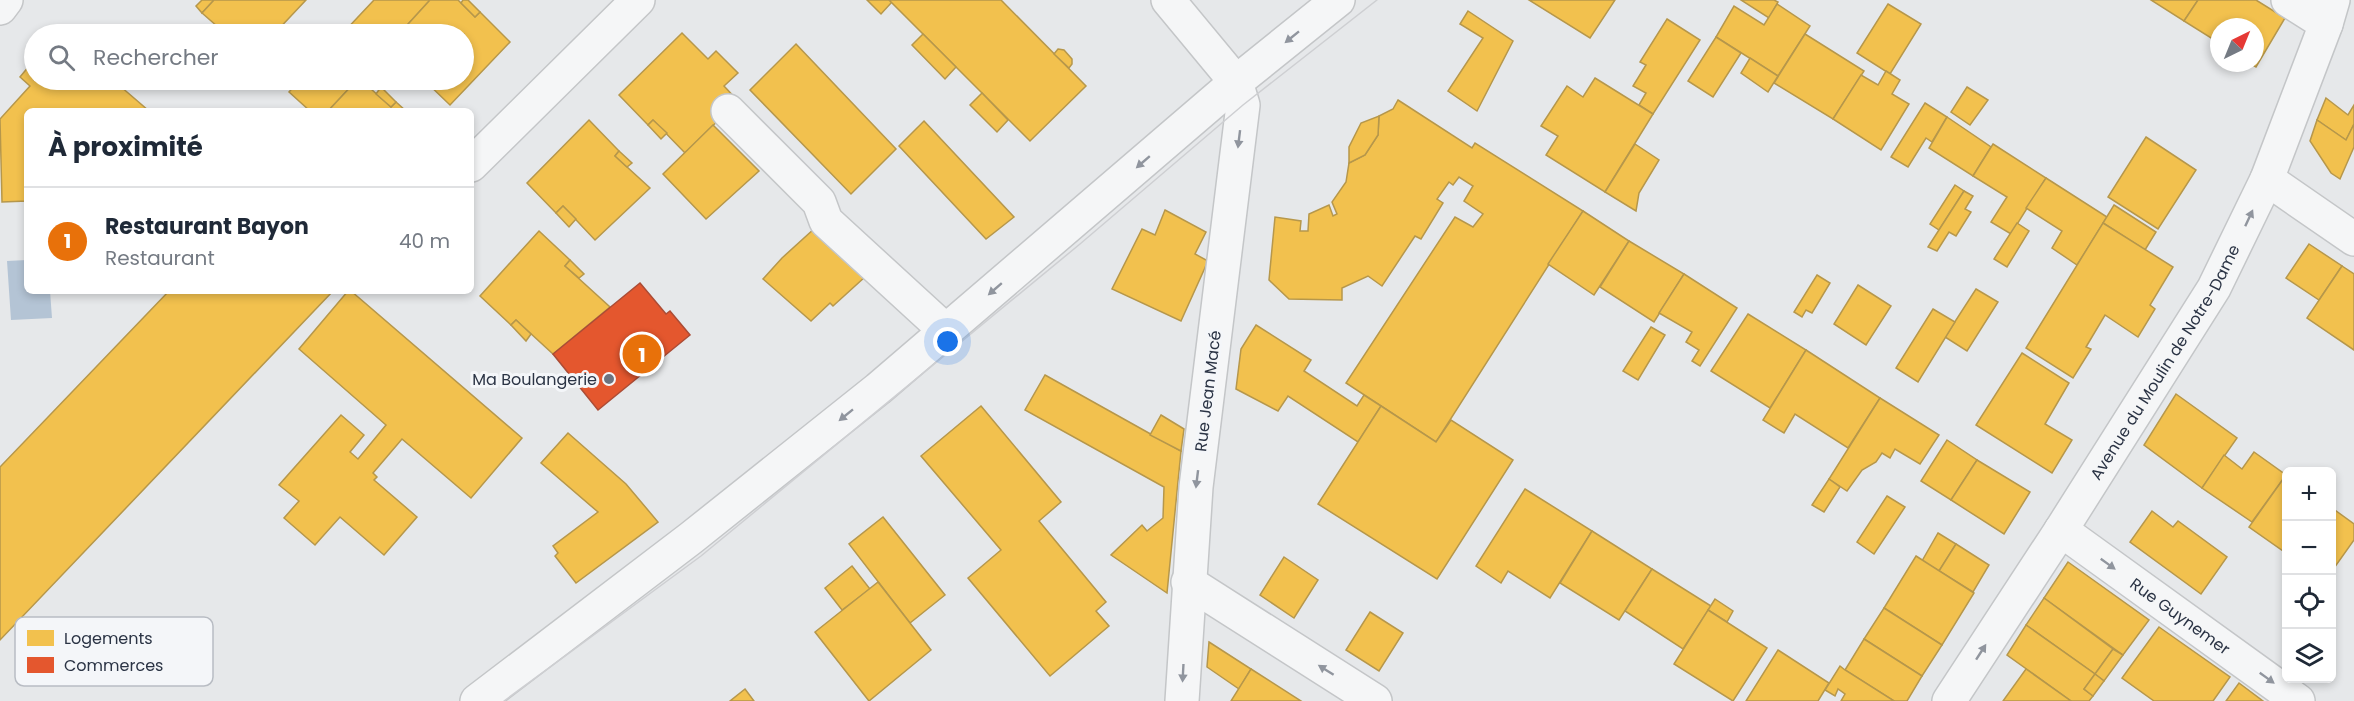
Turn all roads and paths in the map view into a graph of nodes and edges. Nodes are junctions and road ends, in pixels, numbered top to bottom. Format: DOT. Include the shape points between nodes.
graph roads {
  1 [pos="6,0"];
  2 [pos="638,0"];
  3 [pos="1168,0"];
  4 [pos="1338,0"];
  5 [pos="2288,0"];
  6 [pos="0,8"];
  7 [pos="2330,12"];
  8 [pos="1236,82"];
  9 [pos="728,111"];
  10 [pos="474,162"];
  11 [pos="2266,179"];
  12 [pos="2354,239"];
  13 [pos="946,331"];
  14 [pos="2061,530"];
  15 [pos="1188,582"];
  16 [pos="477,701"];
  17 [pos="1182,701"];
  18 [pos="1375,701"];
  19 [pos="1949,701"];
  20 [pos="2298,701"];
  1 -- 6 [label="street"];
  2 -- 10 [label="street"];
  3 -- 8 [label="street"];
  4 -- 8 [label="street, one-way"];
  5 -- 7 [label="street"];
  7 -- 11 [label="street, Avenue du Moulin de Notre-Dame"];
  8 -- 13 [label="street, one-way"];
  8 -- 15 [label="street, Rue Jean Macé, one-way" via="1243,105"];
  9 -- 13 [label="street" via="819,202 826,221"];
  11 -- 12 [label="street"];
  14 -- 11 [label="street, Avenue du Moulin de Notre-Dame, one-way" via="2214,288"];
  13 -- 16 [label="street, one-way" via="691,538"];
  19 -- 14 [label="street, Avenue du Moulin de Notre-Dame, one-way"];
  14 -- 20 [label="street, Rue Guynemer, one-way"];
  15 -- 17 [label="street, Rue Jean Macé, one-way"];
  18 -- 15 [label="street, one-way"];
}
